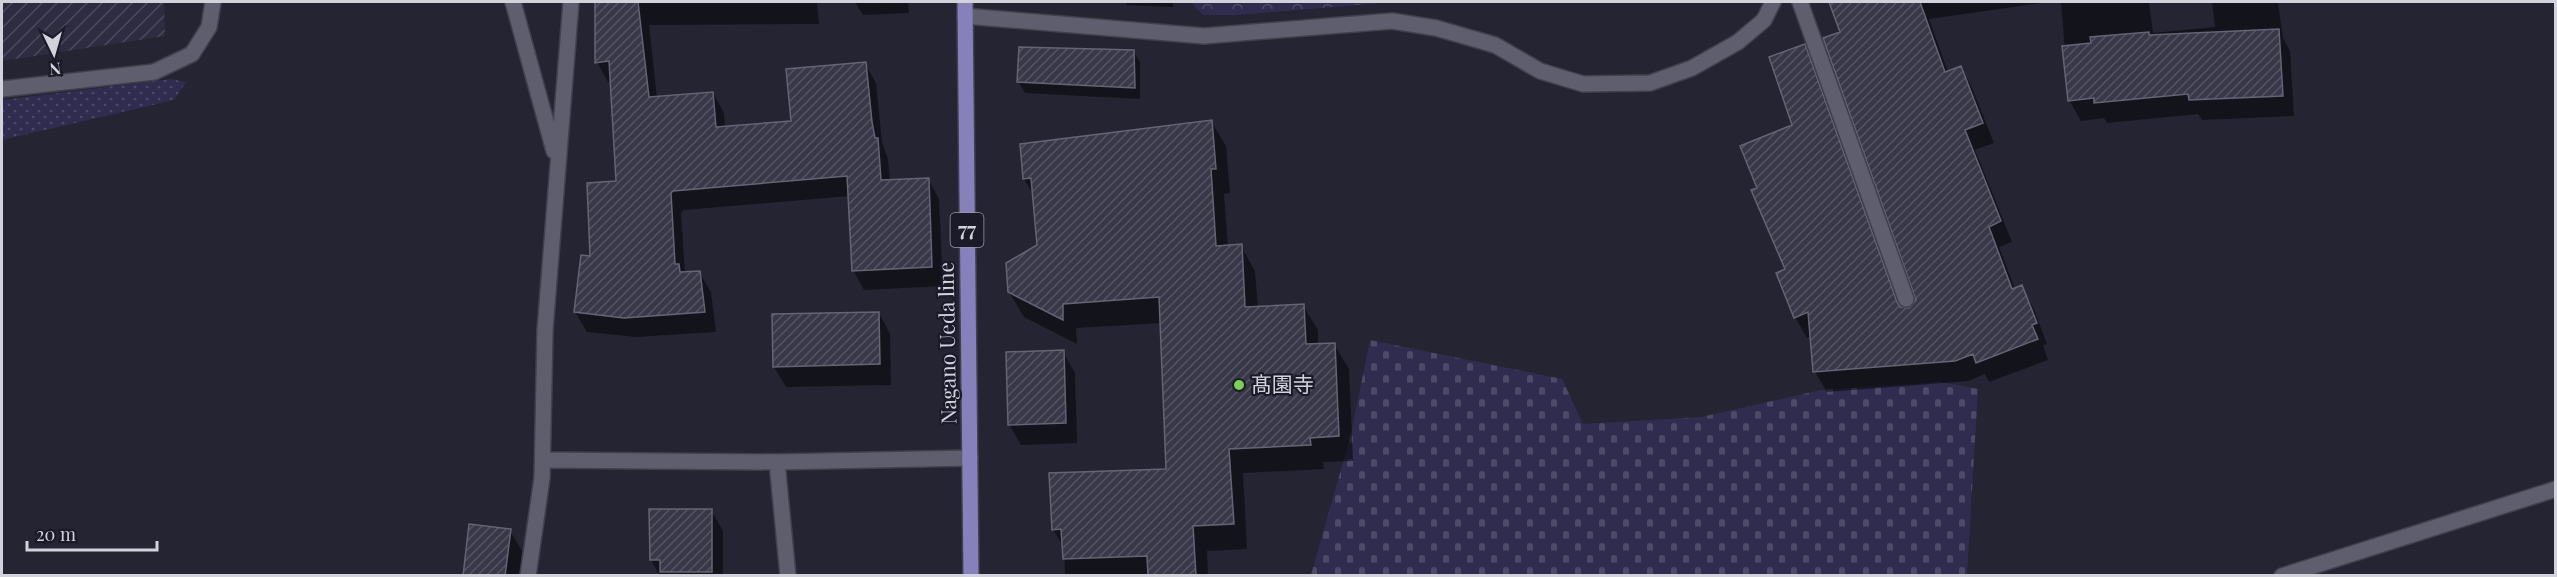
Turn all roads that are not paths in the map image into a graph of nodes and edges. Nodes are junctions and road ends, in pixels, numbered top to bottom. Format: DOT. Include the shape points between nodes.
graph roads {
  1 [pos="213,2"];
  2 [pos="513,2"];
  3 [pos="570,2"];
  4 [pos="1773,2"];
  5 [pos="1800,2"];
  6 [pos="965,9"];
  7 [pos="2,89"];
  8 [pos="557,159"];
  9 [pos="1906,299"];
  10 [pos="970,458"];
  11 [pos="543,459"];
  12 [pos="777,462"];
  13 [pos="2556,489"];
  14 [pos="528,576"];
  15 [pos="788,576"];
  16 [pos="971,576"];
  17 [pos="2282,576"];
  1 -- 7 [label="street" via="209,27 192,54 154,72"];
  2 -- 8 [label="street"];
  3 -- 8 [label="street"];
  4 -- 6 [label="street" via="1764,20 1738,42 1692,68 1650,83 1594,84 1540,71 1495,45 1436,28 1392,21 1204,36"];
  5 -- 9 [label="street"];
  6 -- 10 [label="main road, Nagano Ueda line / 77"];
  8 -- 11 [label="street" via="545,330"];
  10 -- 12 [label="street"];
  10 -- 16 [label="main road, Nagano Ueda line / 77"];
  11 -- 12 [label="street"];
  11 -- 14 [label="street"];
  12 -- 15 [label="street"];
  13 -- 17 [label="street"];
}
